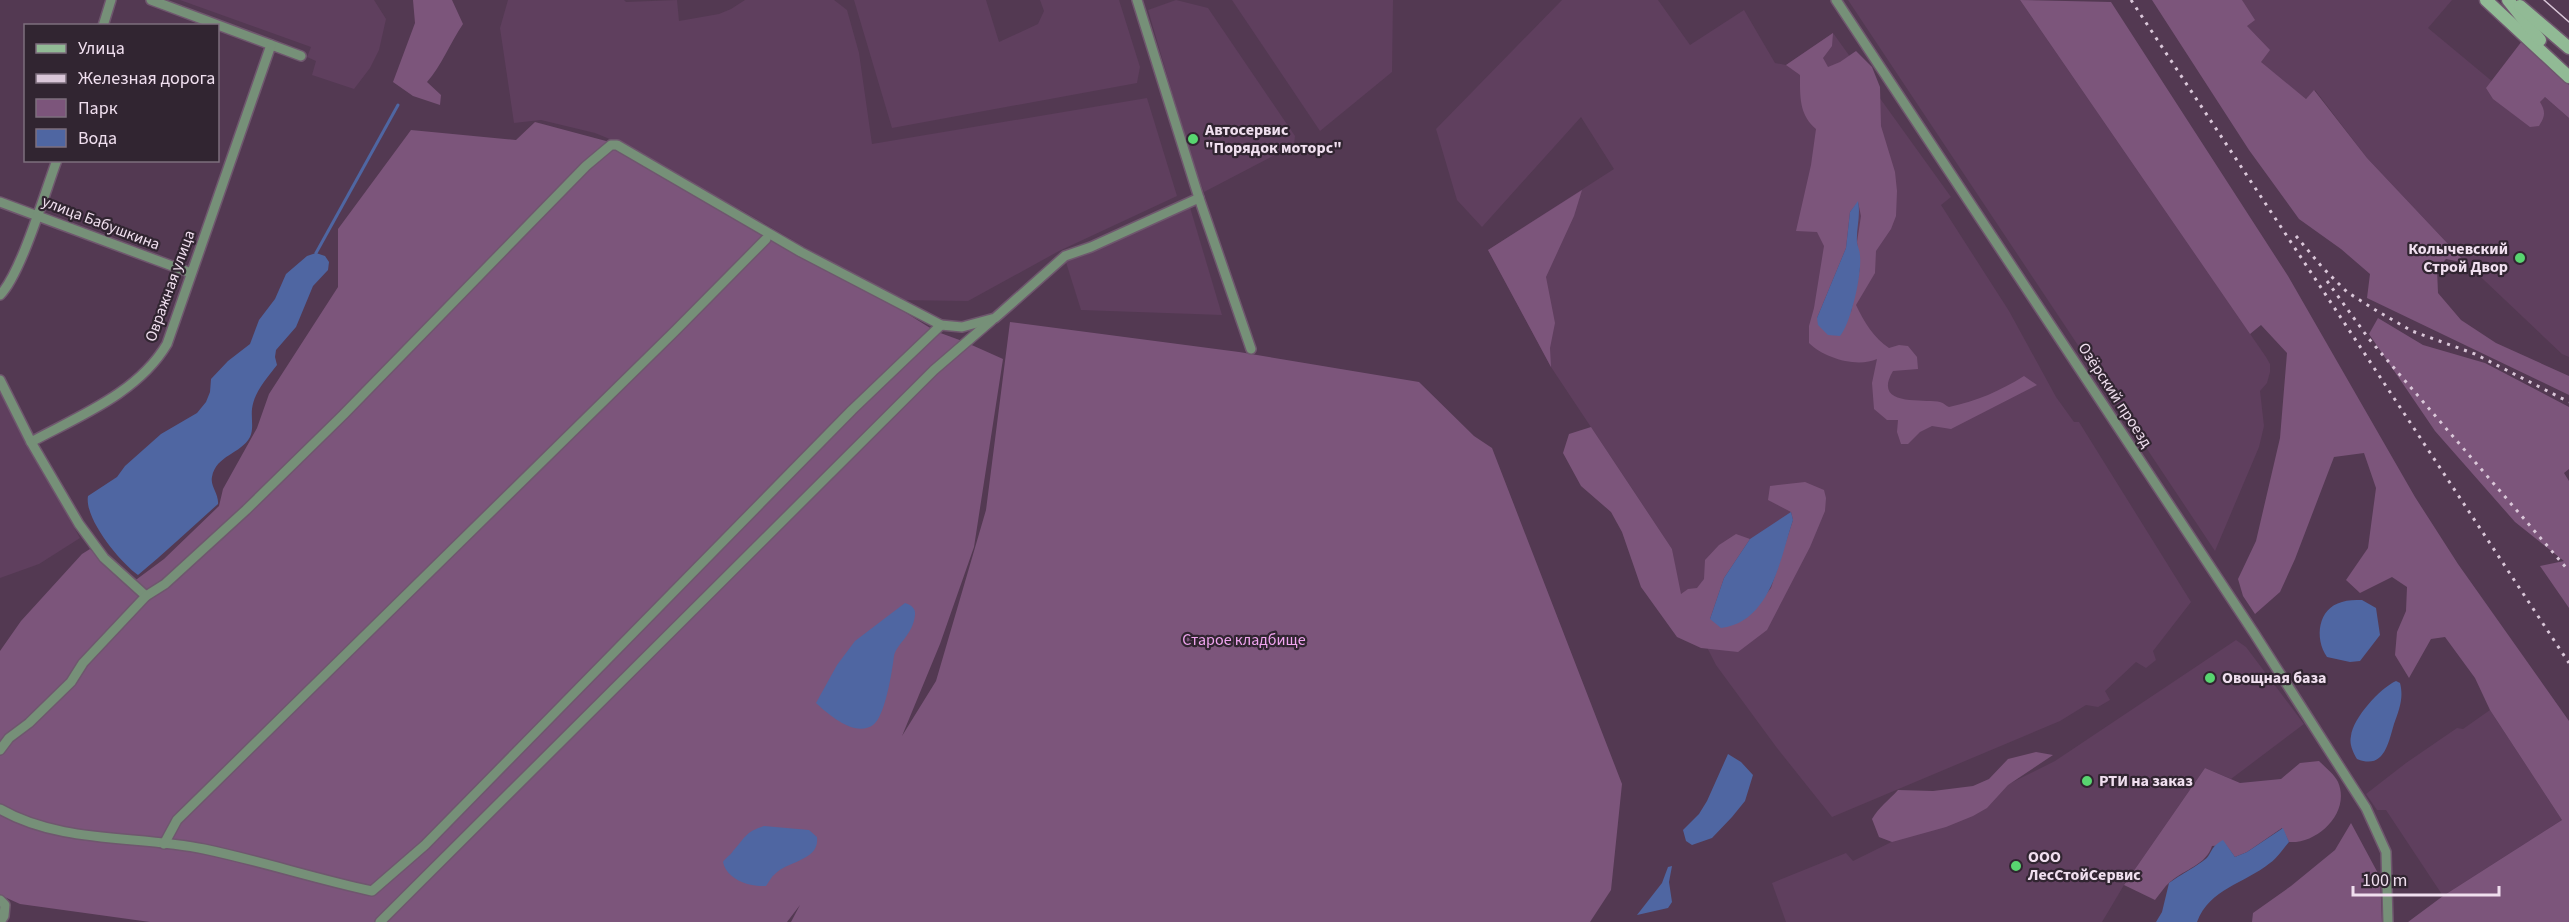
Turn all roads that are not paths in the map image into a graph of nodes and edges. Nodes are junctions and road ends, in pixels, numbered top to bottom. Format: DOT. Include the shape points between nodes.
graph roads {
  1 [pos="111,0"];
  2 [pos="151,0"];
  3 [pos="1137,0"];
  4 [pos="1836,0"];
  5 [pos="2486,0"];
  6 [pos="2508,0"];
  7 [pos="2513,0"];
  8 [pos="104,24"];
  9 [pos="216,24"];
  10 [pos="219,25"];
  11 [pos="272,45"];
  12 [pos="2569,48"];
  13 [pos="301,56"];
  14 [pos="2569,77"];
  15 [pos="56,162"];
  16 [pos="1198,198"];
  17 [pos="0,202"];
  18 [pos="37,214"];
  19 [pos="766,239"];
  20 [pos="191,273"];
  21 [pos="0,295"];
  22 [pos="995,318"];
  23 [pos="941,325"];
  24 [pos="1251,350"];
  25 [pos="0,380"];
  26 [pos="31,442"];
  27 [pos="146,596"];
  28 [pos="0,750"];
  29 [pos="0,809"];
  30 [pos="164,844"];
  31 [pos="0,900"];
  32 [pos="0,922"];
  33 [pos="380,922"];
  34 [pos="2388,922"];
  1 -- 8 [label="street"];
  2 -- 9 [label="street"];
  3 -- 16 [label="street"];
  4 -- 34 [label="street, Озёрский проезд" via="2366,808 2386,852"];
  5 -- 14 [label="main road"];
  6 -- 14 [label="main road"];
  7 -- 12 [label="main road"];
  10 -- 11 [label="street"];
  11 -- 13 [label="street"];
  11 -- 20 [label="street, Овражная улица"];
  15 -- 18 [label="street"];
  16 -- 22 [label="street" via="1065,256"];
  16 -- 24 [label="street"];
  17 -- 18 [label="street, улица Бабушкина"];
  18 -- 20 [label="street, улица Бабушкина"];
  18 -- 21 [label="street" via="17,266"];
  19 -- 30 [label="street" via="177,820"];
  20 -- 26 [label="street, Овражная улица" via="167,344 156,363 120,393"];
  22 -- 23 [label="street" via="962,327"];
  22 -- 33 [label="street" via="934,370"];
  23 -- 27 [label="street" via="611,145 246,510 165,584"];
  23 -- 30 [label="street" via="852,410 425,845 372,891 202,849"];
  25 -- 26 [label="street"];
  26 -- 27 [label="street" via="79,524 104,558"];
  27 -- 28 [label="street" via="82,663 71,682"];
  29 -- 30 [label="street" via="69,832"];
  31 -- 32 [label="street" via="5,905"];
}
